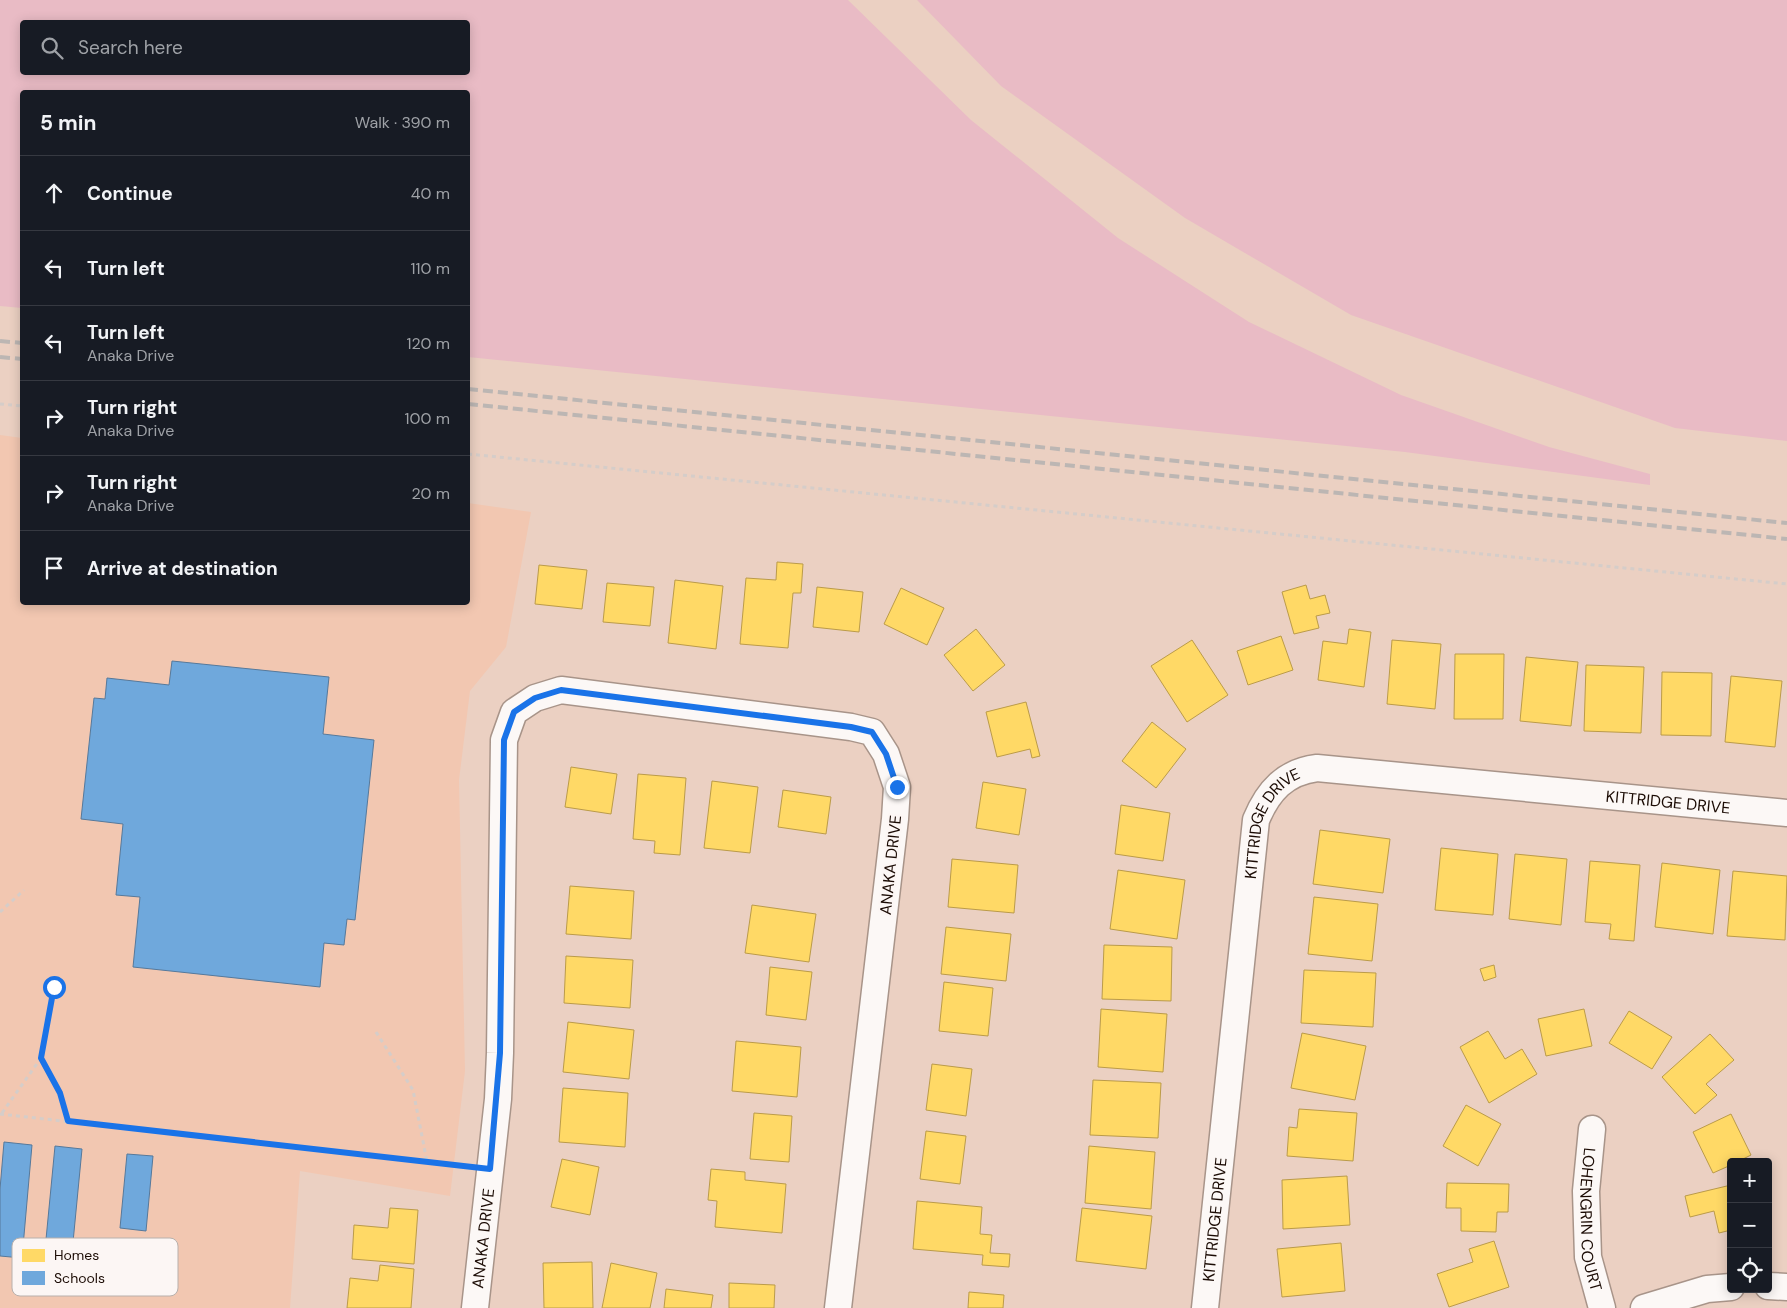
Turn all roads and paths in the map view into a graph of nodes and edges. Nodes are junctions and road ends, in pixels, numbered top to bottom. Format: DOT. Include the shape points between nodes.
graph roads {
  1 [pos="0,404"];
  2 [pos="20,406"];
  3 [pos="470,454"];
  4 [pos="1787,584"];
  5 [pos="1787,813"];
  6 [pos="24,890"];
  7 [pos="0,912"];
  8 [pos="54,987"];
  9 [pos="376,1032"];
  10 [pos="41,1058"];
  11 [pos="1,1113"];
  12 [pos="68,1121"];
  13 [pos="1592,1129"];
  14 [pos="427,1162"];
  15 [pos="490,1169"];
  16 [pos="1772,1286"];
  17 [pos="1727,1287"];
  18 [pos="1787,1287"];
  19 [pos="475,1308"];
  20 [pos="838,1308"];
  21 [pos="1204,1308"];
  22 [pos="1602,1308"];
  23 [pos="1644,1308"];
  1 -- 2 [label="path"];
  3 -- 4 [label="path"];
  5 -- 21 [label="street, KITTRIDGE DRIVE" via="1317,768 1300,770 1281,782 1263,802 1256,820"];
  6 -- 7 [label="path"];
  8 -- 10 [label="path"];
  9 -- 14 [label="path" via="412,1090"];
  10 -- 11 [label="path"];
  10 -- 12 [label="path" via="60,1093"];
  11 -- 12 [label="path"];
  12 -- 14 [label="path"];
  13 -- 22 [label="street, LOHENGRIN COURT" via="1586,1191 1588,1257"];
  14 -- 15 [label="path"];
  15 -- 19 [label="street, ANAKA DRIVE"];
  15 -- 20 [label="street, ANAKA DRIVE" via="500,1053 504,740 514,712 535,698 561,690 872,732 886,754 897,787"];
  16 -- 18 [label="street"];
  17 -- 23 [label="street" via="1707,1289"];
}
